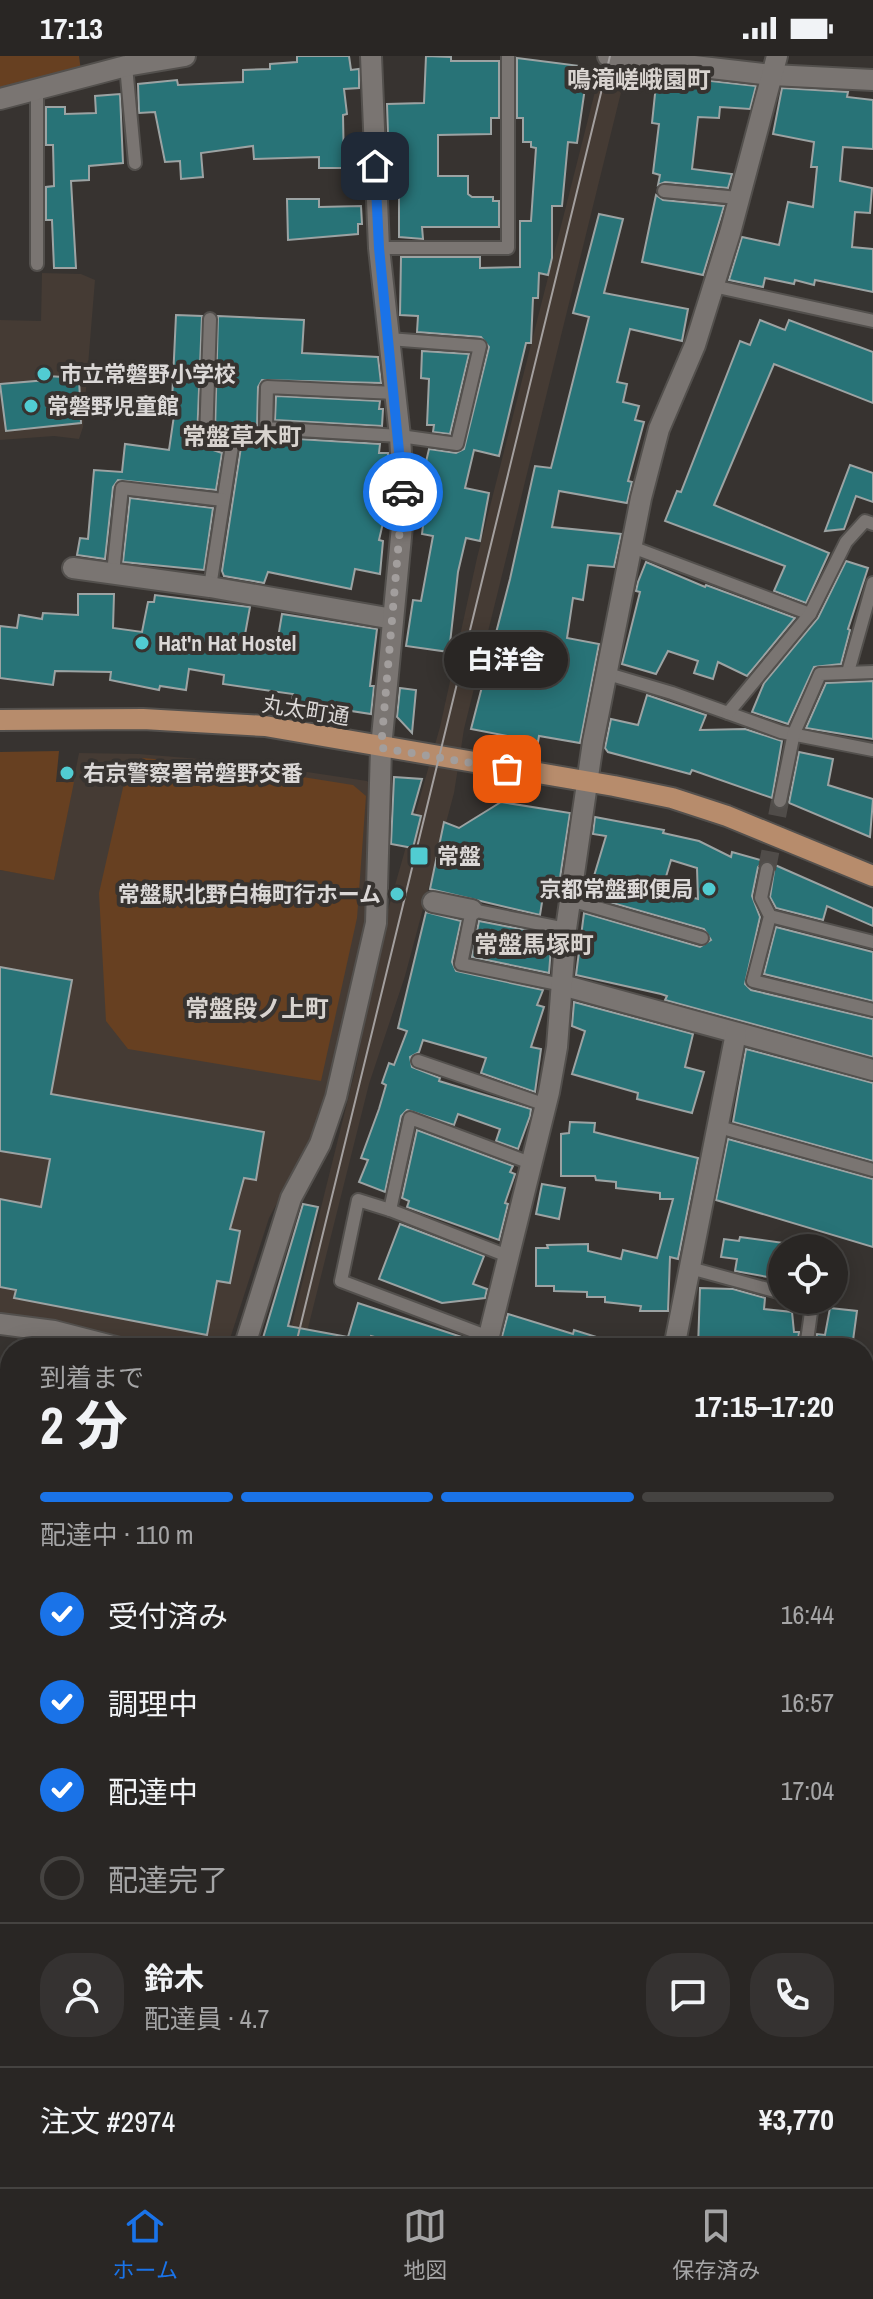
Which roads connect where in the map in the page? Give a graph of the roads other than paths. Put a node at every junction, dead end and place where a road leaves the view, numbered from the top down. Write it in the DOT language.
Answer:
graph roads {
  1 [pos="183,56"];
  2 [pos="371,56"];
  3 [pos="508,56"];
  4 [pos="608,56"];
  5 [pos="636,57"];
  6 [pos="126,66"];
  7 [pos="774,66"];
  8 [pos="873,80"];
  9 [pos="37,90"];
  10 [pos="0,99"];
  11 [pos="135,163"];
  12 [pos="664,191"];
  13 [pos="738,198"];
  14 [pos="379,248"];
  15 [pos="37,264"];
  16 [pos="713,286"];
  17 [pos="210,319"];
  18 [pos="873,321"];
  19 [pos="389,339"];
  20 [pos="395,393"];
  21 [pos="400,436"];
  22 [pos="223,500"];
  23 [pos="873,524"];
  24 [pos="632,547"];
  25 [pos="73,568"];
  26 [pos="113,573"];
  27 [pos="873,583"];
  28 [pos="210,587"];
  29 [pos="810,614"];
  30 [pos="393,619"];
  31 [pos="848,672"];
  32 [pos="873,672"];
  33 [pos="608,674"];
  34 [pos="728,713"];
  35 [pos="0,720"];
  36 [pos="794,733"];
  37 [pos="381,748"];
  38 [pos="873,750"];
  39 [pos="588,783"];
  40 [pos="780,801"];
  41 [pos="767,869"];
  42 [pos="873,876"];
  43 [pos="570,900"];
  44 [pos="433,902"];
  45 [pos="472,910"];
  46 [pos="770,916"];
  47 [pos="566,929"];
  48 [pos="702,938"];
  49 [pos="873,942"];
  50 [pos="562,985"];
  51 [pos="873,1010"];
  52 [pos="736,1033"];
  53 [pos="418,1061"];
  54 [pos="873,1070"];
  55 [pos="546,1105"];
  56 [pos="719,1127"];
  57 [pos="533,1164"];
  58 [pos="873,1170"];
  59 [pos="390,1210"];
  60 [pos="510,1257"];
  61 [pos="690,1268"];
  62 [pos="768,1289"];
  63 [pos="811,1314"];
  64 [pos="0,1324"];
  65 [pos="82,1338"];
  66 [pos="247,1338"];
  67 [pos="476,1338"];
  68 [pos="489,1338"];
  69 [pos="676,1338"];
  70 [pos="807,1338"];
  1 -- 6 [label="street"];
  2 -- 14 [label="street"];
  3 -- 14 [label="lane"];
  4 -- 5 [label="street"];
  5 -- 7 [label="street"];
  6 -- 9 [label="street"];
  6 -- 11 [label="lane"];
  7 -- 8 [label="street"];
  7 -- 13 [label="street"];
  9 -- 10 [label="street"];
  9 -- 15 [label="lane"];
  12 -- 13 [label="lane"];
  13 -- 16 [label="street"];
  14 -- 19 [label="street"];
  16 -- 18 [label="lane"];
  16 -- 24 [label="street"];
  17 -- 22 [label="lane"];
  19 -- 20 [label="street"];
  19 -- 21 [label="lane"];
  20 -- 21 [label="street"];
  20 -- 21 [label="lane"];
  21 -- 30 [label="street"];
  22 -- 26 [label="lane"];
  22 -- 28 [label="lane"];
  23 -- 29 [label="lane"];
  24 -- 29 [label="lane"];
  24 -- 33 [label="street"];
  25 -- 26 [label="street"];
  26 -- 28 [label="street"];
  27 -- 31 [label="lane"];
  28 -- 30 [label="street"];
  29 -- 34 [label="lane"];
  30 -- 37 [label="street"];
  31 -- 32 [label="lane"];
  31 -- 36 [label="lane"];
  33 -- 34 [label="lane"];
  33 -- 39 [label="street"];
  34 -- 36 [label="lane"];
  35 -- 37 [label="main road, 丸太町通"];
  36 -- 38 [label="lane"];
  36 -- 40 [label="lane"];
  37 -- 39 [label="main road, 丸太町通"];
  37 -- 66 [label="street"];
  39 -- 42 [label="main road, 丸太町通"];
  39 -- 43 [label="street"];
  41 -- 46 [label="lane"];
  43 -- 47 [label="street"];
  43 -- 48 [label="lane"];
  44 -- 45 [label="street"];
  45 -- 47 [label="lane"];
  45 -- 50 [label="lane"];
  46 -- 49 [label="lane"];
  46 -- 51 [label="lane"];
  47 -- 50 [label="street"];
  50 -- 52 [label="street"];
  50 -- 55 [label="street"];
  52 -- 54 [label="street"];
  52 -- 56 [label="street"];
  53 -- 55 [label="lane"];
  55 -- 57 [label="street"];
  56 -- 58 [label="lane"];
  56 -- 61 [label="street"];
  57 -- 59 [label="lane"];
  57 -- 60 [label="street"];
  59 -- 60 [label="lane"];
  59 -- 67 [label="lane"];
  60 -- 68 [label="street"];
  61 -- 62 [label="lane"];
  61 -- 69 [label="street"];
  63 -- 70 [label="lane"];
  64 -- 65 [label="street"];
}
